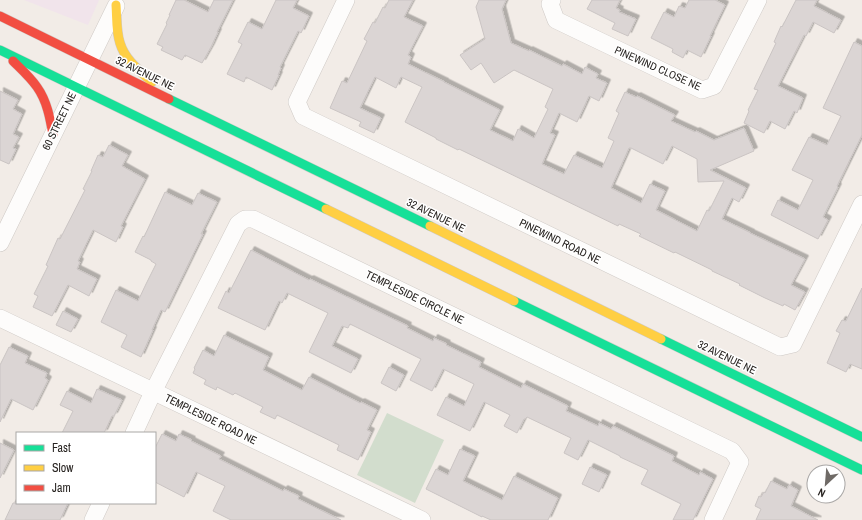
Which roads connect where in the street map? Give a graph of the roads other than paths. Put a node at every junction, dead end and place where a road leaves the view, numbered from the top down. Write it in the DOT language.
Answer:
graph roads {
  1 [pos="346,0"];
  2 [pos="552,0"];
  3 [pos="758,0"];
  4 [pos="117,2"];
  5 [pos="0,16"];
  6 [pos="3,51"];
  7 [pos="90,59"];
  8 [pos="76,87"];
  9 [pos="167,96"];
  10 [pos="53,135"];
  11 [pos="862,204"];
  12 [pos="0,243"];
  13 [pos="0,318"];
  14 [pos="154,392"];
  15 [pos="134,432"];
  16 [pos="862,436"];
  17 [pos="858,468"];
  18 [pos="862,474"];
  19 [pos="101,504"];
  20 [pos="93,520"];
  21 [pos="422,520"];
  22 [pos="713,520"];
  1 -- 11 [label="street, PINEWIND ROAD NE"];
  2 -- 3 [label="street, PINEWIND CLOSE NE"];
  4 -- 7 [label="street, 60 STREET NE"];
  4 -- 9 [label="main road"];
  5 -- 7 [label="main road, 32 AVENUE NE"];
  6 -- 8 [label="main road"];
  6 -- 10 [label="main road"];
  7 -- 8 [label="street, 60 STREET NE"];
  7 -- 9 [label="main road, 32 AVENUE NE"];
  8 -- 10 [label="street, 60 STREET NE"];
  8 -- 17 [label="main road"];
  9 -- 16 [label="main road, 32 AVENUE NE"];
  10 -- 12 [label="street, 60 STREET NE"];
  13 -- 14 [label="street, TEMPLESIDE ROAD NE"];
  14 -- 15 [label="street, TEMPLESIDE CIRCLE NE"];
  14 -- 21 [label="street, TEMPLESIDE ROAD NE"];
  14 -- 22 [label="street, TEMPLESIDE CIRCLE NE"];
  17 -- 18 [label="main road"];
  19 -- 20 [label="street"];
}
